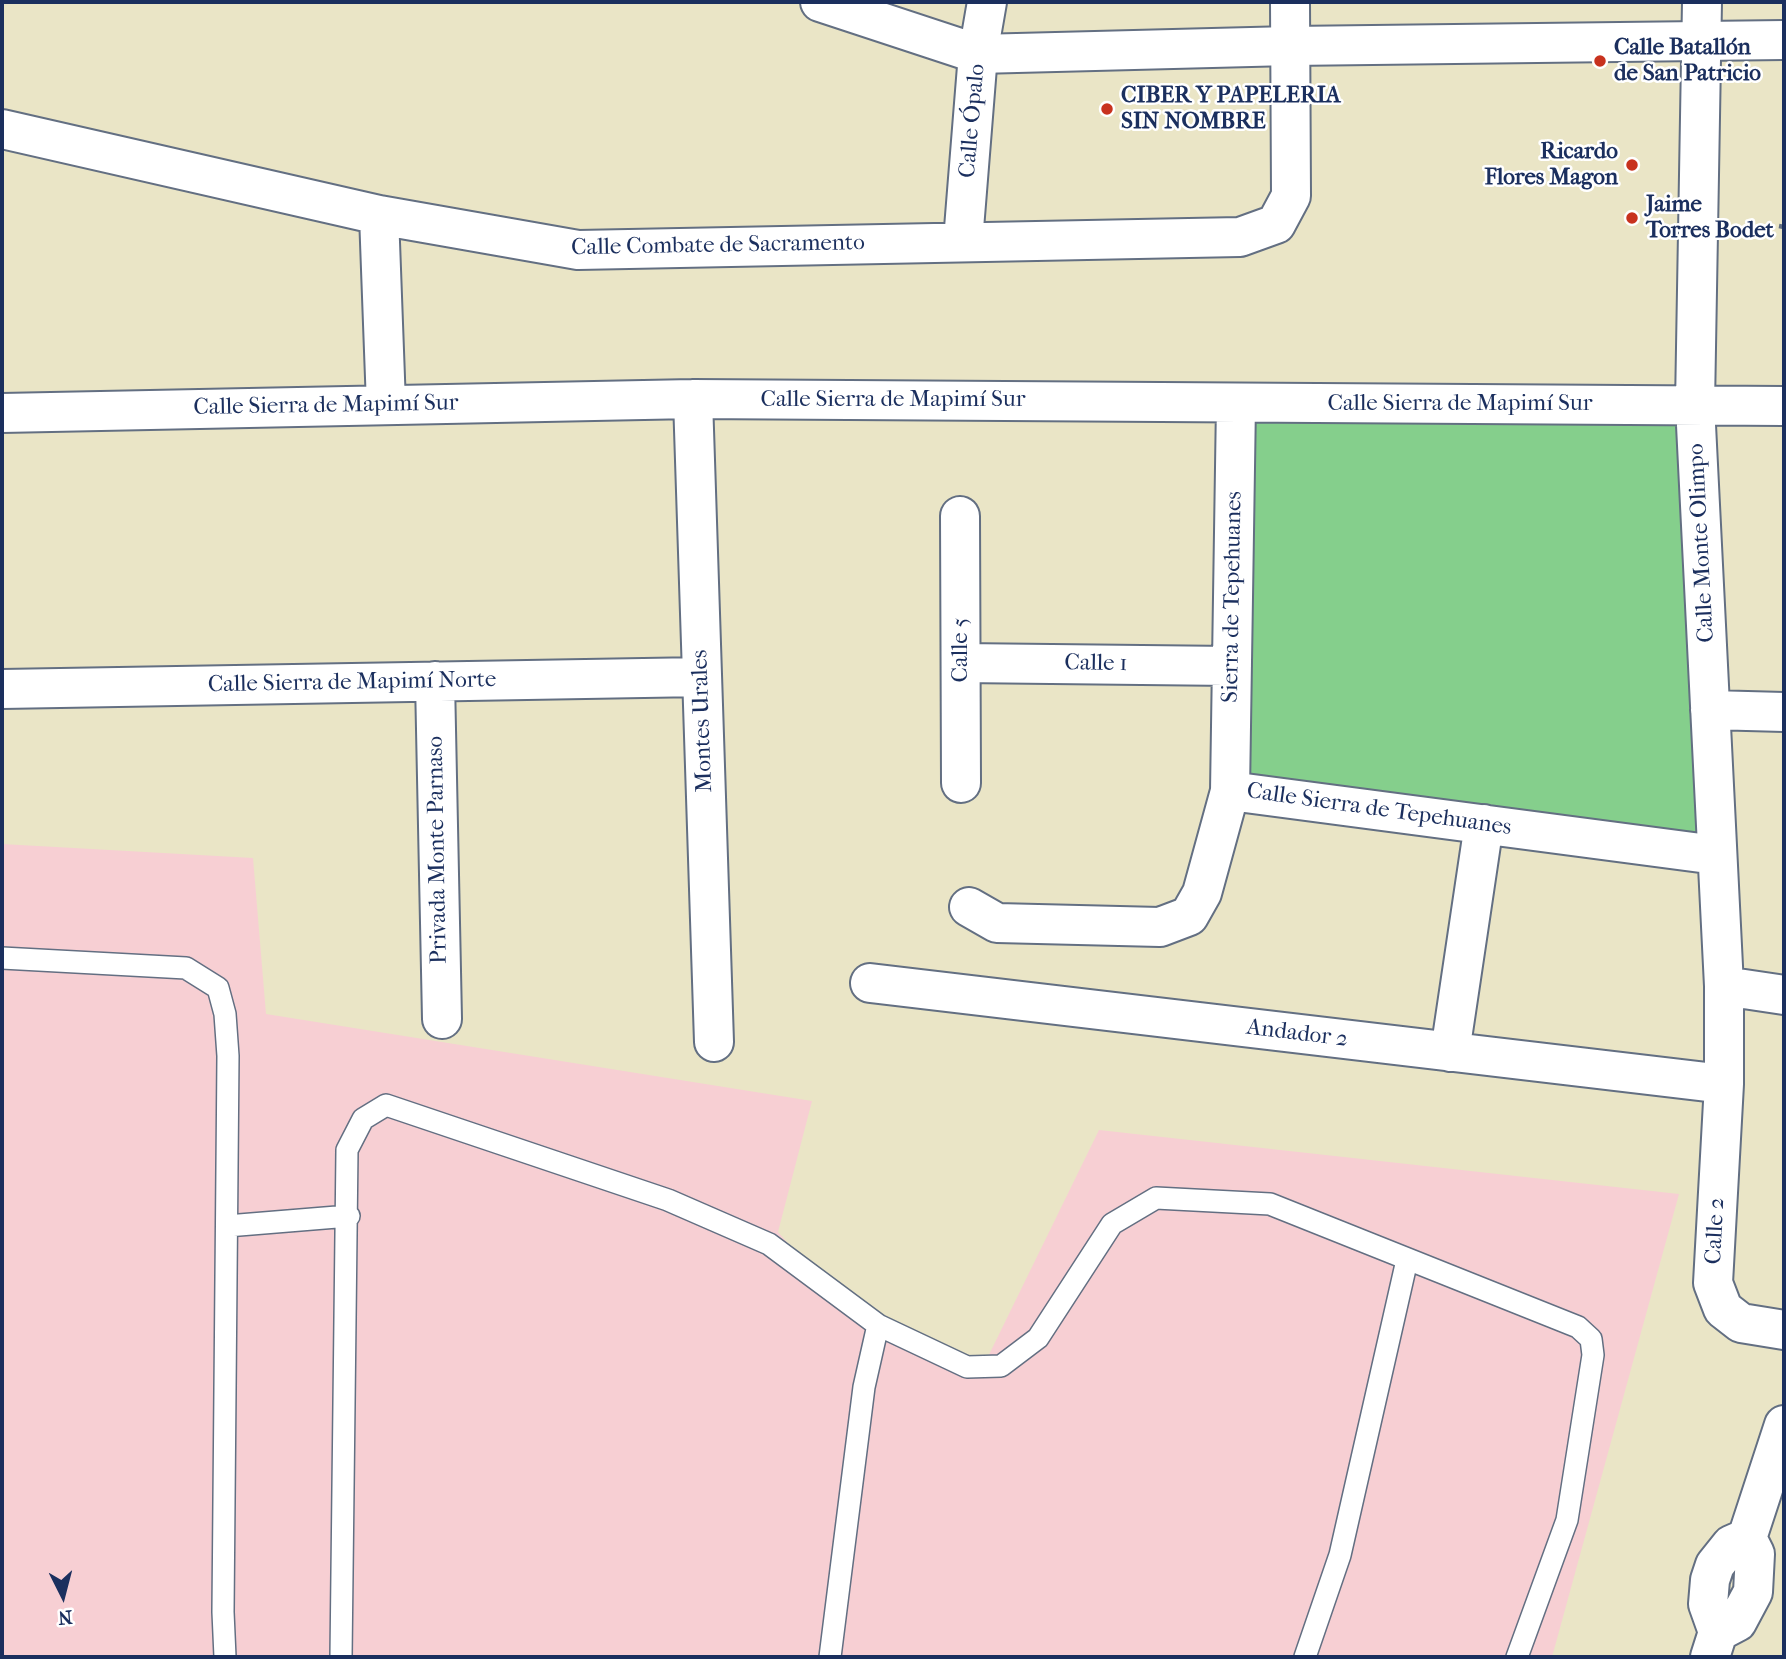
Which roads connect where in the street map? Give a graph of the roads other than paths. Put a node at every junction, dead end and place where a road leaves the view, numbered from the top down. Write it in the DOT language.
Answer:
graph roads {
  1 [pos="820,2"];
  2 [pos="987,2"];
  3 [pos="1290,2"];
  4 [pos="1702,20"];
  5 [pos="1784,40"];
  6 [pos="1290,46"];
  7 [pos="978,54"];
  8 [pos="2,130"];
  9 [pos="379,215"];
  10 [pos="963,242"];
  11 [pos="693,399"];
  12 [pos="1236,402"];
  13 [pos="386,405"];
  14 [pos="1695,405"];
  15 [pos="1784,406"];
  16 [pos="2,413"];
  17 [pos="960,516"];
  18 [pos="961,663"];
  19 [pos="1232,666"];
  20 [pos="702,677"];
  21 [pos="435,681"];
  22 [pos="2,689"];
  23 [pos="1710,710"];
  24 [pos="1784,712"];
  25 [pos="961,783"];
  26 [pos="1230,790"];
  27 [pos="1484,824"];
  28 [pos="1716,855"];
  29 [pos="970,907"];
  30 [pos="2,958"];
  31 [pos="870,983"];
  32 [pos="1724,986"];
  33 [pos="1784,995"];
  34 [pos="442,1019"];
  35 [pos="714,1042"];
  36 [pos="1450,1052"];
  37 [pos="1724,1084"];
  38 [pos="349,1216"];
  39 [pos="227,1226"];
  40 [pos="1407,1259"];
  41 [pos="878,1325"];
  42 [pos="1784,1330"];
  43 [pos="1784,1425"];
  44 [pos="1714,1645"];
  45 [pos="225,1657"];
  46 [pos="341,1657"];
  47 [pos="831,1657"];
  48 [pos="1305,1657"];
  49 [pos="1517,1657"];
  1 -- 7 [label="street"];
  2 -- 7 [label="street, Calle Ópalo"];
  3 -- 6 [label="street"];
  4 -- 5 [label="street"];
  4 -- 6 [label="street"];
  4 -- 14 [label="street, Calle Monte Olimpo"];
  6 -- 7 [label="street"];
  6 -- 10 [label="street, Calle Combate de Sacramento"];
  7 -- 10 [label="street, Calle Ópalo"];
  8 -- 9 [label="street, Calle Combate de Sacramento"];
  9 -- 10 [label="street, Calle Combate de Sacramento"];
  9 -- 13 [label="street"];
  11 -- 12 [label="street, Calle Sierra de Mapimí Sur"];
  11 -- 13 [label="street, Calle Sierra de Mapimí Sur"];
  11 -- 20 [label="street, Montes Urales"];
  12 -- 14 [label="street, Calle Sierra de Mapimí Sur"];
  12 -- 19 [label="street, Sierra de Tepehuanes"];
  13 -- 16 [label="street, Calle Sierra de Mapimí Sur"];
  14 -- 15 [label="street, Calle Sierra de Mapimí Sur"];
  14 -- 23 [label="street, Calle Monte Olimpo"];
  17 -- 18 [label="street, Calle 5"];
  18 -- 19 [label="street, Calle 1"];
  18 -- 25 [label="street, Calle 5"];
  19 -- 26 [label="street, Sierra de Tepehuanes"];
  20 -- 21 [label="street, Calle Sierra de Mapimí Norte"];
  20 -- 35 [label="street, Montes Urales"];
  21 -- 22 [label="street, Calle Sierra de Mapimí Norte"];
  21 -- 34 [label="street, Privada Monte Parnaso"];
  23 -- 24 [label="street"];
  23 -- 28 [label="street, Calle Monte Olimpo"];
  26 -- 27 [label="street, Calle Sierra de Tepehuanes"];
  26 -- 29 [label="street, Calle Sierra de Tepehuanes"];
  27 -- 28 [label="street, Calle Sierra de Tepehuanes"];
  27 -- 36 [label="street"];
  28 -- 32 [label="street, Calle Monte Olimpo"];
  30 -- 39 [label="lane"];
  31 -- 36 [label="street, Andador 2"];
  32 -- 33 [label="street"];
  32 -- 37 [label="street, Calle Monte Olimpo"];
  36 -- 37 [label="street, Andador 2"];
  37 -- 42 [label="street, Calle 2"];
  38 -- 39 [label="lane"];
  38 -- 41 [label="lane"];
  38 -- 46 [label="lane"];
  39 -- 45 [label="lane"];
  40 -- 41 [label="lane"];
  40 -- 48 [label="lane"];
  40 -- 49 [label="lane"];
  41 -- 47 [label="lane"];
  43 -- 44 [label="street"];
}
